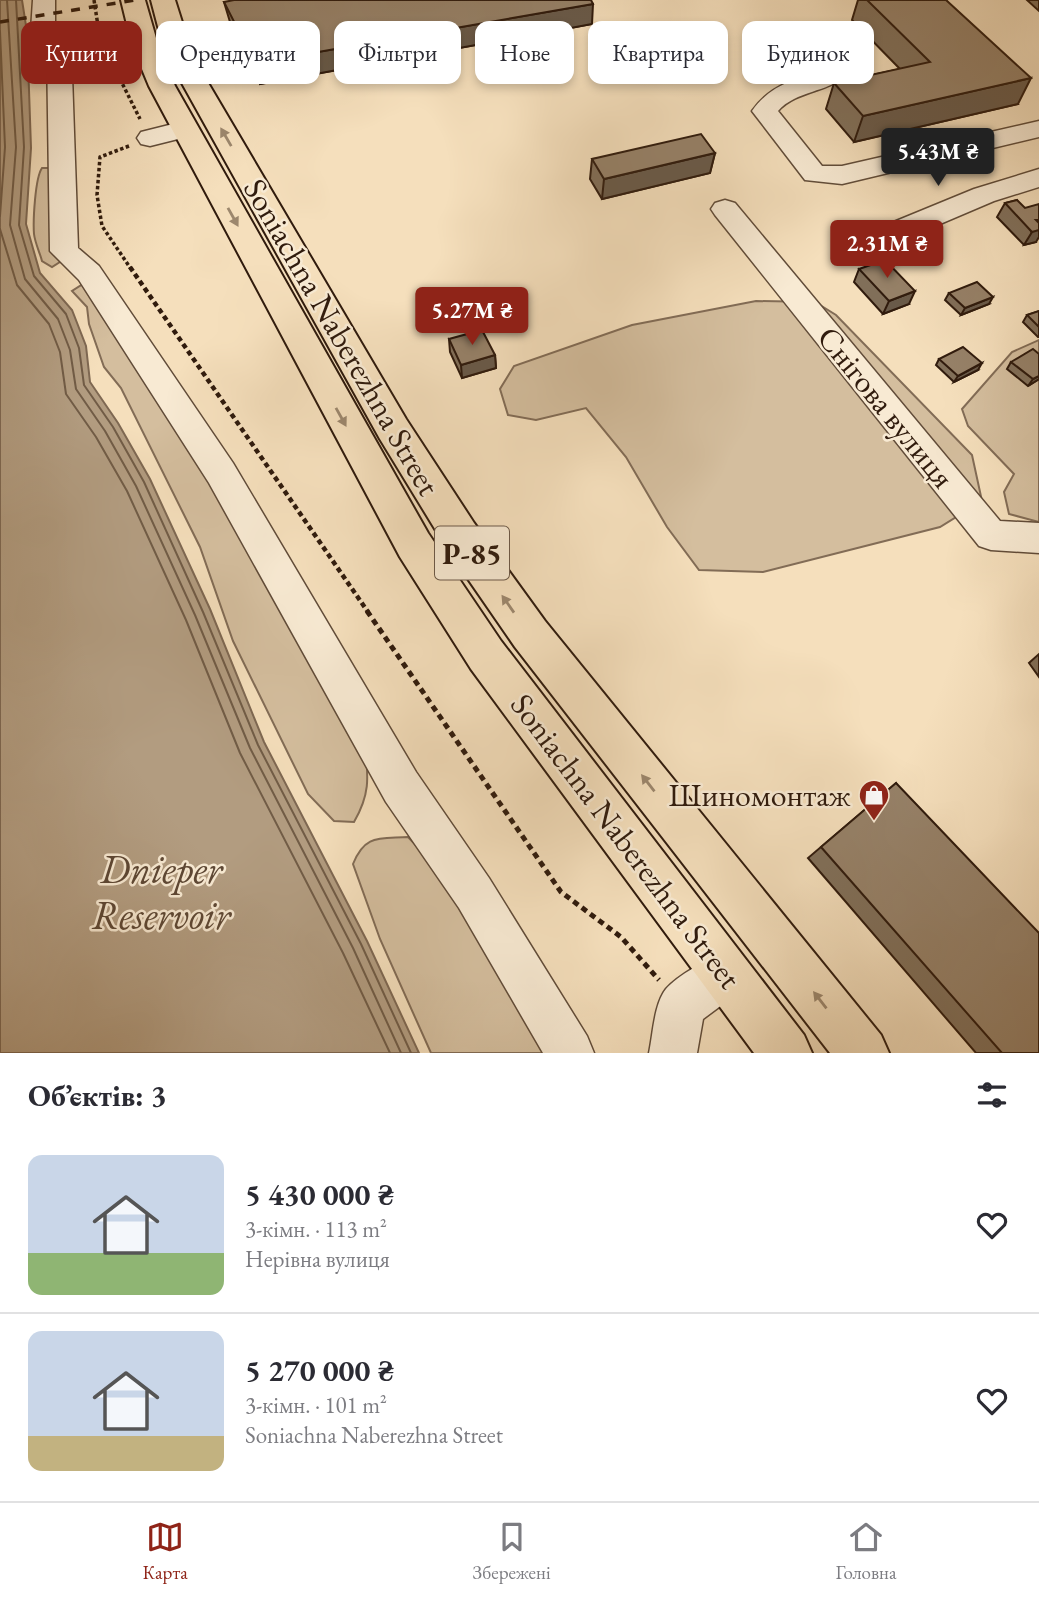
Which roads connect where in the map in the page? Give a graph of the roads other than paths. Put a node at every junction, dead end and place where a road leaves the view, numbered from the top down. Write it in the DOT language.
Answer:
graph roads {
  1 [pos="44,0"];
  2 [pos="133,0"];
  3 [pos="163,0"];
  4 [pos="170,21"];
  5 [pos="196,84"];
  6 [pos="807,84"];
  7 [pos="1039,129"];
  8 [pos="1039,178"];
  9 [pos="725,209"];
  10 [pos="855,249"];
  11 [pos="1039,538"];
  12 [pos="726,974"];
  13 [pos="570,1053"];
  14 [pos="673,1053"];
  15 [pos="786,1053"];
  16 [pos="863,1053"];
  1 -- 13 [label="street"];
  2 -- 12 [label="main road, Soniachna Naberezhna Street / Р-85, one-way"];
  3 -- 4 [label="main road, Soniachna Naberezhna Street / Р-85"];
  16 -- 5 [label="main road, Soniachna Naberezhna Street / Р-85, one-way"];
  6 -- 7 [label="street"];
  8 -- 10 [label="street"];
  9 -- 11 [label="street, Снігова вулиця"];
  12 -- 14 [label="street"];
  12 -- 15 [label="main road, Soniachna Naberezhna Street / Р-85"];
}
